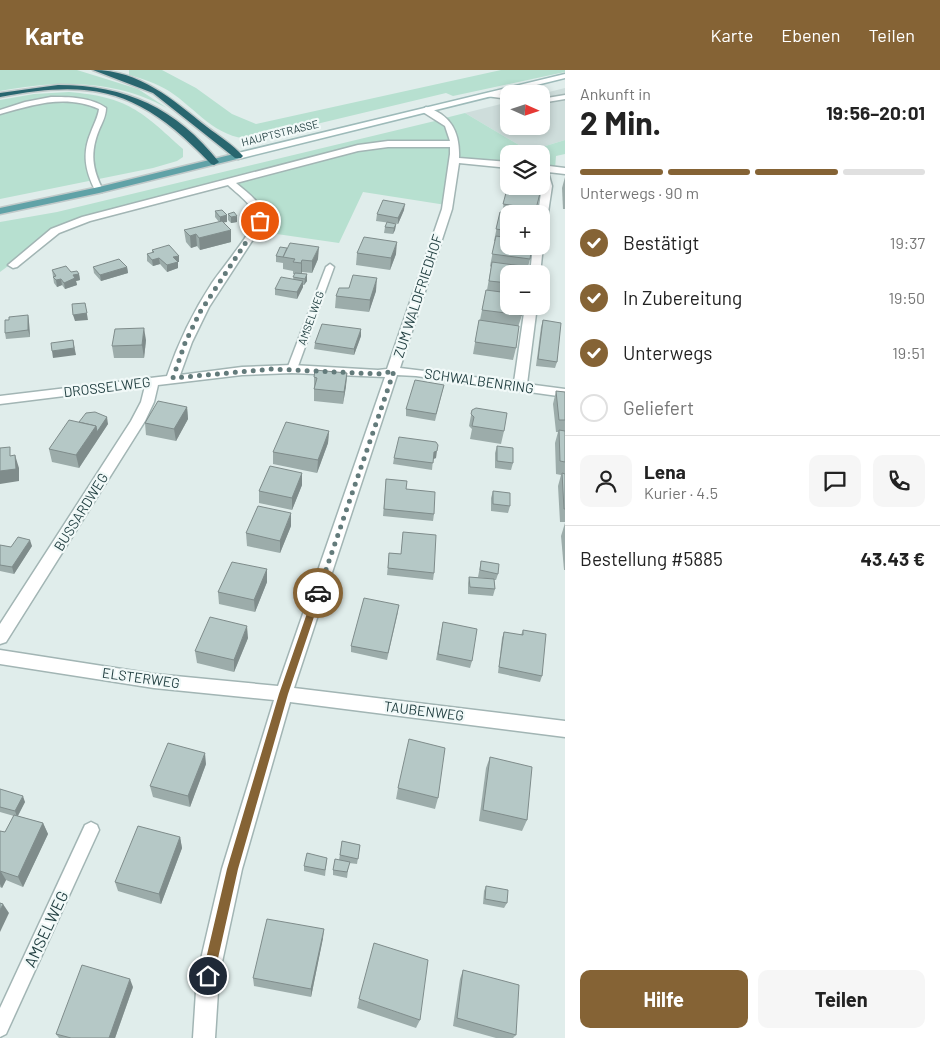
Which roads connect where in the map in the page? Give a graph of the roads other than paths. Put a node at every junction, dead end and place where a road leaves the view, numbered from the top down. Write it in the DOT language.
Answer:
graph roads {
  1 [pos="96,70"];
  2 [pos="122,73"];
  3 [pos="565,76"];
  4 [pos="0,95"];
  5 [pos="488,95"];
  6 [pos="500,96"];
  7 [pos="565,97"];
  8 [pos="550,101"];
  9 [pos="426,110"];
  10 [pos="0,112"];
  11 [pos="454,152"];
  12 [pos="238,156"];
  13 [pos="214,162"];
  14 [pos="500,163"];
  15 [pos="550,170"];
  16 [pos="565,171"];
  17 [pos="230,182"];
  18 [pos="100,190"];
  19 [pos="0,211"];
  20 [pos="13,265"];
  21 [pos="330,267"];
  22 [pos="530,315"];
  23 [pos="292,369"];
  24 [pos="394,371"];
  25 [pos="173,378"];
  26 [pos="152,382"];
  27 [pos="520,387"];
  28 [pos="565,393"];
  29 [pos="0,400"];
  30 [pos="0,637"];
  31 [pos="0,657"];
  32 [pos="284,694"];
  33 [pos="565,729"];
  34 [pos="91,830"];
  35 [pos="0,1028"];
  36 [pos="204,1038"];
  1 -- 2 [label="highway"];
  2 -- 12 [label="highway"];
  3 -- 5 [label="street, HAUPTSTRASSE"];
  4 -- 13 [label="highway"];
  5 -- 6 [label="lane"];
  5 -- 9 [label="street, HAUPTSTRASSE"];
  7 -- 8 [label="lane"];
  9 -- 11 [label="street"];
  9 -- 12 [label="street, HAUPTSTRASSE"];
  10 -- 18 [label="lane"];
  11 -- 14 [label="street"];
  11 -- 17 [label="street"];
  11 -- 24 [label="street, ZUM WALDFRIEDHOF"];
  12 -- 13 [label="main road, HAUPTSTRASSE"];
  13 -- 18 [label="main road, HAUPTSTRASSE"];
  15 -- 16 [label="street"];
  17 -- 20 [label="street"];
  17 -- 25 [label="street"];
  18 -- 19 [label="main road, HAUPTSTRASSE"];
  21 -- 23 [label="lane, AMSELWEG"];
  22 -- 27 [label="street"];
  23 -- 24 [label="street, DROSSELWEG"];
  23 -- 25 [label="street, DROSSELWEG"];
  24 -- 27 [label="street, SCHWALBENRING"];
  24 -- 32 [label="street, ZUM WALDFRIEDHOF"];
  25 -- 26 [label="street, DROSSELWEG"];
  26 -- 29 [label="street, DROSSELWEG"];
  26 -- 30 [label="street, BUSSARDWEG"];
  27 -- 28 [label="street, SCHWALBENRING"];
  31 -- 32 [label="street, ELSTERWEG"];
  32 -- 33 [label="street, TAUBENWEG"];
  32 -- 36 [label="street, ZUM WALDFRIEDHOF"];
  34 -- 35 [label="lane, AMSELWEG"];
}
